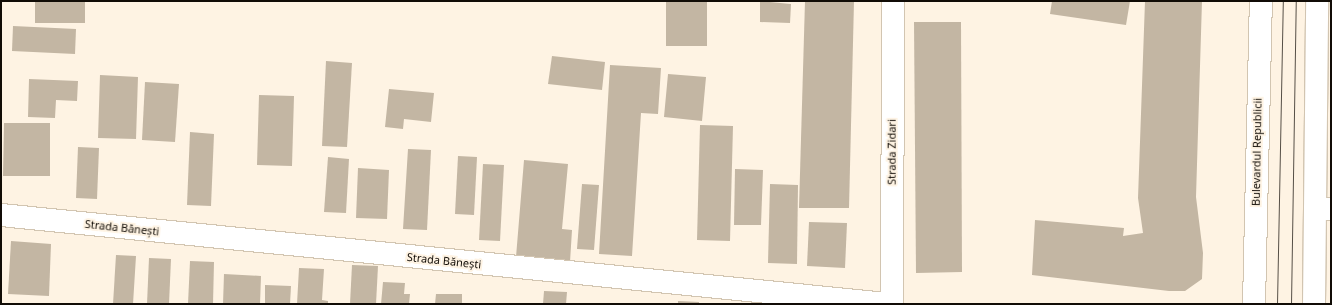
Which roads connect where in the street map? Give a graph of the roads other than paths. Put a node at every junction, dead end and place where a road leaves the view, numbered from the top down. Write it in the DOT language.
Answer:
graph roads {
  1 [pos="893,1"];
  2 [pos="1260,1"];
  3 [pos="1317,1"];
  4 [pos="1323,209"];
  5 [pos="1,215"];
  6 [pos="887,304"];
  7 [pos="892,304"];
  8 [pos="1254,304"];
  9 [pos="1314,304"];
  1 -- 7 [label="street, Strada Zidari"];
  2 -- 8 [label="street, Bulevardul Republicii"];
  3 -- 4 [label="street"];
  4 -- 9 [label="street"];
  5 -- 6 [label="street, Strada Bănești"];
}
